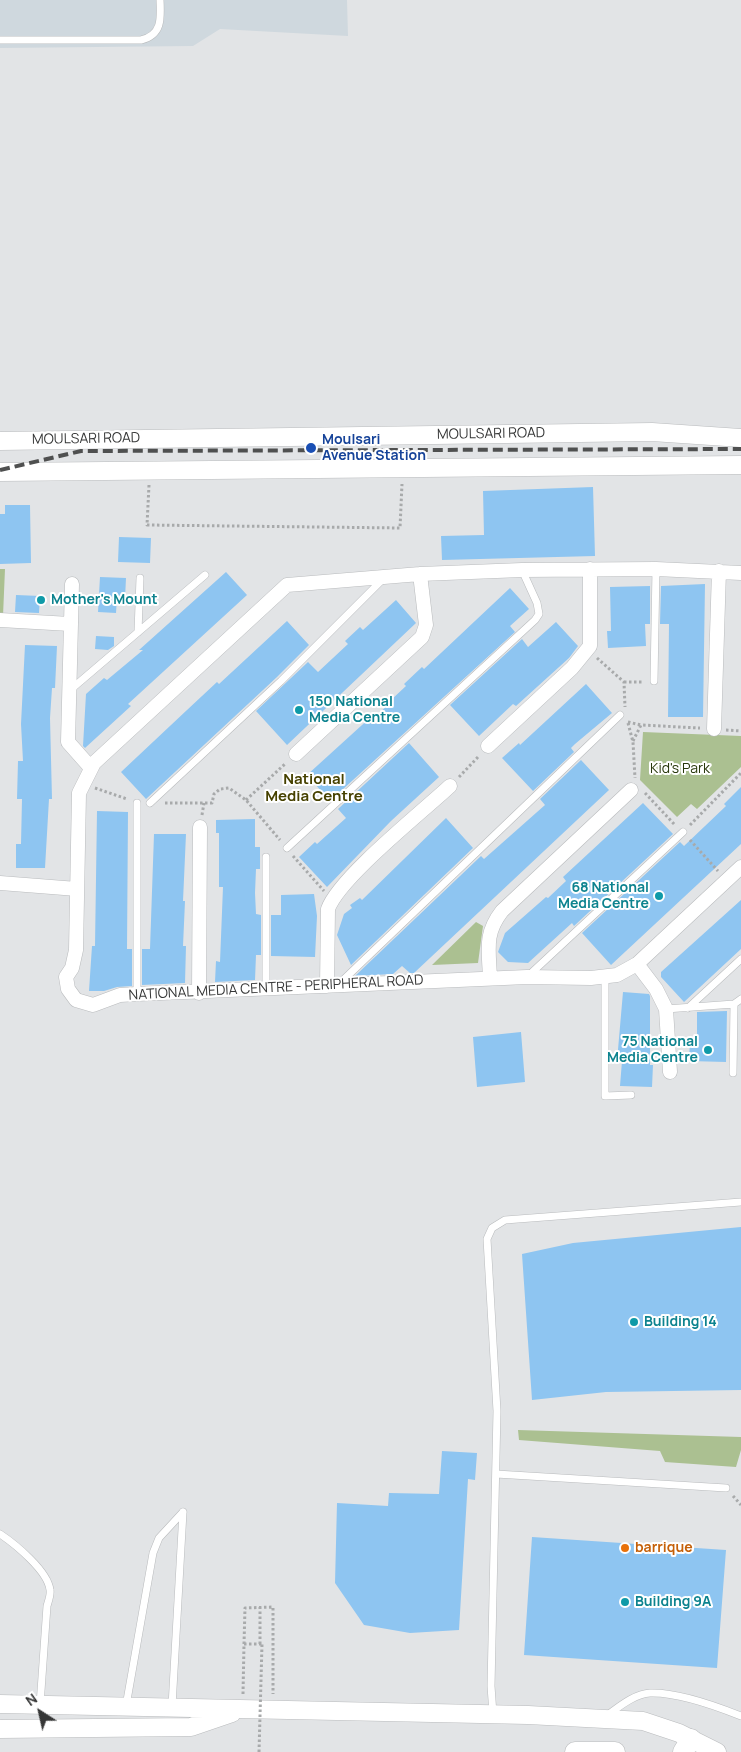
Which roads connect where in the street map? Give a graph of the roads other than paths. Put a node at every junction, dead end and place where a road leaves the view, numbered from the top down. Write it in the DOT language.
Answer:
graph roads {
  1 [pos="160,0"];
  2 [pos="0,40"];
  3 [pos="741,438"];
  4 [pos="0,441"];
  5 [pos="741,466"];
  6 [pos="0,472"];
  7 [pos="590,569"];
  8 [pos="656,569"];
  9 [pos="522,570"];
  10 [pos="718,571"];
  11 [pos="420,574"];
  12 [pos="741,574"];
  13 [pos="205,575"];
  14 [pos="384,576"];
  15 [pos="140,578"];
  16 [pos="72,584"];
  17 [pos="0,620"];
  18 [pos="70,624"];
  19 [pos="138,632"];
  20 [pos="654,681"];
  21 [pos="69,691"];
  22 [pos="620,715"];
  23 [pos="714,729"];
  24 [pos="488,746"];
  25 [pos="296,754"];
  26 [pos="91,768"];
  27 [pos="450,786"];
  28 [pos="631,790"];
  29 [pos="137,802"];
  30 [pos="150,803"];
  31 [pos="200,827"];
  32 [pos="683,832"];
  33 [pos="287,848"];
  34 [pos="266,857"];
  35 [pos="741,867"];
  36 [pos="0,883"];
  37 [pos="77,889"];
  38 [pos="741,959"];
  39 [pos="637,964"];
  40 [pos="526,977"];
  41 [pos="605,977"];
  42 [pos="490,978"];
  43 [pos="332,986"];
  44 [pos="266,989"];
  45 [pos="199,992"];
  46 [pos="137,994"];
  47 [pos="741,999"];
  48 [pos="734,1004"];
  49 [pos="688,1008"];
  50 [pos="666,1009"];
  51 [pos="670,1072"];
  52 [pos="733,1073"];
  53 [pos="631,1096"];
  54 [pos="741,1202"];
  55 [pos="496,1474"];
  56 [pos="726,1488"];
  57 [pos="0,1534"];
  58 [pos="0,1704"];
  59 [pos="40,1704"];
  60 [pos="126,1706"];
  61 [pos="172,1706"];
  62 [pos="243,1710"];
  63 [pos="493,1715"];
  64 [pos="741,1716"];
  65 [pos="602,1719"];
  66 [pos="0,1729"];
  67 [pos="687,1746"];
  68 [pos="575,1752"];
  69 [pos="615,1752"];
  70 [pos="717,1752"];
  1 -- 2 [label="lane"];
  3 -- 4 [label="street, MOULSARI ROAD"];
  5 -- 6 [label="street"];
  7 -- 8 [label="street, NATIONAL MEDIA CENTRE - PERIPHERAL ROAD"];
  7 -- 9 [label="street, NATIONAL MEDIA CENTRE - PERIPHERAL ROAD"];
  7 -- 24 [label="street"];
  8 -- 10 [label="street, NATIONAL MEDIA CENTRE - PERIPHERAL ROAD"];
  8 -- 20 [label="lane"];
  9 -- 11 [label="street, NATIONAL MEDIA CENTRE - PERIPHERAL ROAD"];
  9 -- 33 [label="lane"];
  10 -- 12 [label="street, NATIONAL MEDIA CENTRE - PERIPHERAL ROAD"];
  10 -- 23 [label="street"];
  11 -- 14 [label="street, NATIONAL MEDIA CENTRE - PERIPHERAL ROAD"];
  11 -- 25 [label="street"];
  13 -- 19 [label="lane"];
  14 -- 26 [label="street, NATIONAL MEDIA CENTRE - PERIPHERAL ROAD"];
  14 -- 30 [label="lane"];
  15 -- 19 [label="lane"];
  16 -- 18 [label="street"];
  17 -- 18 [label="street"];
  18 -- 21 [label="street"];
  19 -- 21 [label="lane"];
  21 -- 26 [label="street"];
  22 -- 43 [label="lane"];
  26 -- 37 [label="street, NATIONAL MEDIA CENTRE - PERIPHERAL ROAD"];
  27 -- 43 [label="street"];
  28 -- 42 [label="street"];
  29 -- 46 [label="lane"];
  31 -- 45 [label="street"];
  32 -- 40 [label="lane"];
  34 -- 44 [label="lane"];
  35 -- 39 [label="street, NATIONAL MEDIA CENTRE - PERIPHERAL ROAD"];
  36 -- 37 [label="street"];
  37 -- 46 [label="street, NATIONAL MEDIA CENTRE - PERIPHERAL ROAD"];
  38 -- 49 [label="lane"];
  39 -- 41 [label="street, NATIONAL MEDIA CENTRE - PERIPHERAL ROAD"];
  39 -- 50 [label="street"];
  40 -- 41 [label="street, NATIONAL MEDIA CENTRE - PERIPHERAL ROAD"];
  40 -- 42 [label="street, NATIONAL MEDIA CENTRE - PERIPHERAL ROAD"];
  41 -- 53 [label="lane"];
  42 -- 43 [label="street, NATIONAL MEDIA CENTRE - PERIPHERAL ROAD"];
  43 -- 44 [label="street, NATIONAL MEDIA CENTRE - PERIPHERAL ROAD"];
  44 -- 45 [label="street, NATIONAL MEDIA CENTRE - PERIPHERAL ROAD"];
  45 -- 46 [label="street, NATIONAL MEDIA CENTRE - PERIPHERAL ROAD"];
  47 -- 48 [label="lane"];
  48 -- 49 [label="lane"];
  48 -- 52 [label="lane"];
  49 -- 50 [label="lane"];
  50 -- 51 [label="street"];
  54 -- 55 [label="lane"];
  55 -- 56 [label="lane"];
  55 -- 63 [label="lane"];
  57 -- 59 [label="lane"];
  58 -- 59 [label="street"];
  59 -- 60 [label="street"];
  60 -- 61 [label="street"];
  60 -- 61 [label="lane"];
  61 -- 62 [label="street"];
  62 -- 63 [label="street"];
  62 -- 66 [label="street"];
  63 -- 65 [label="street"];
  64 -- 65 [label="lane"];
  65 -- 67 [label="street"];
  67 -- 70 [label="street"];
  68 -- 69 [label="main road"];
}
